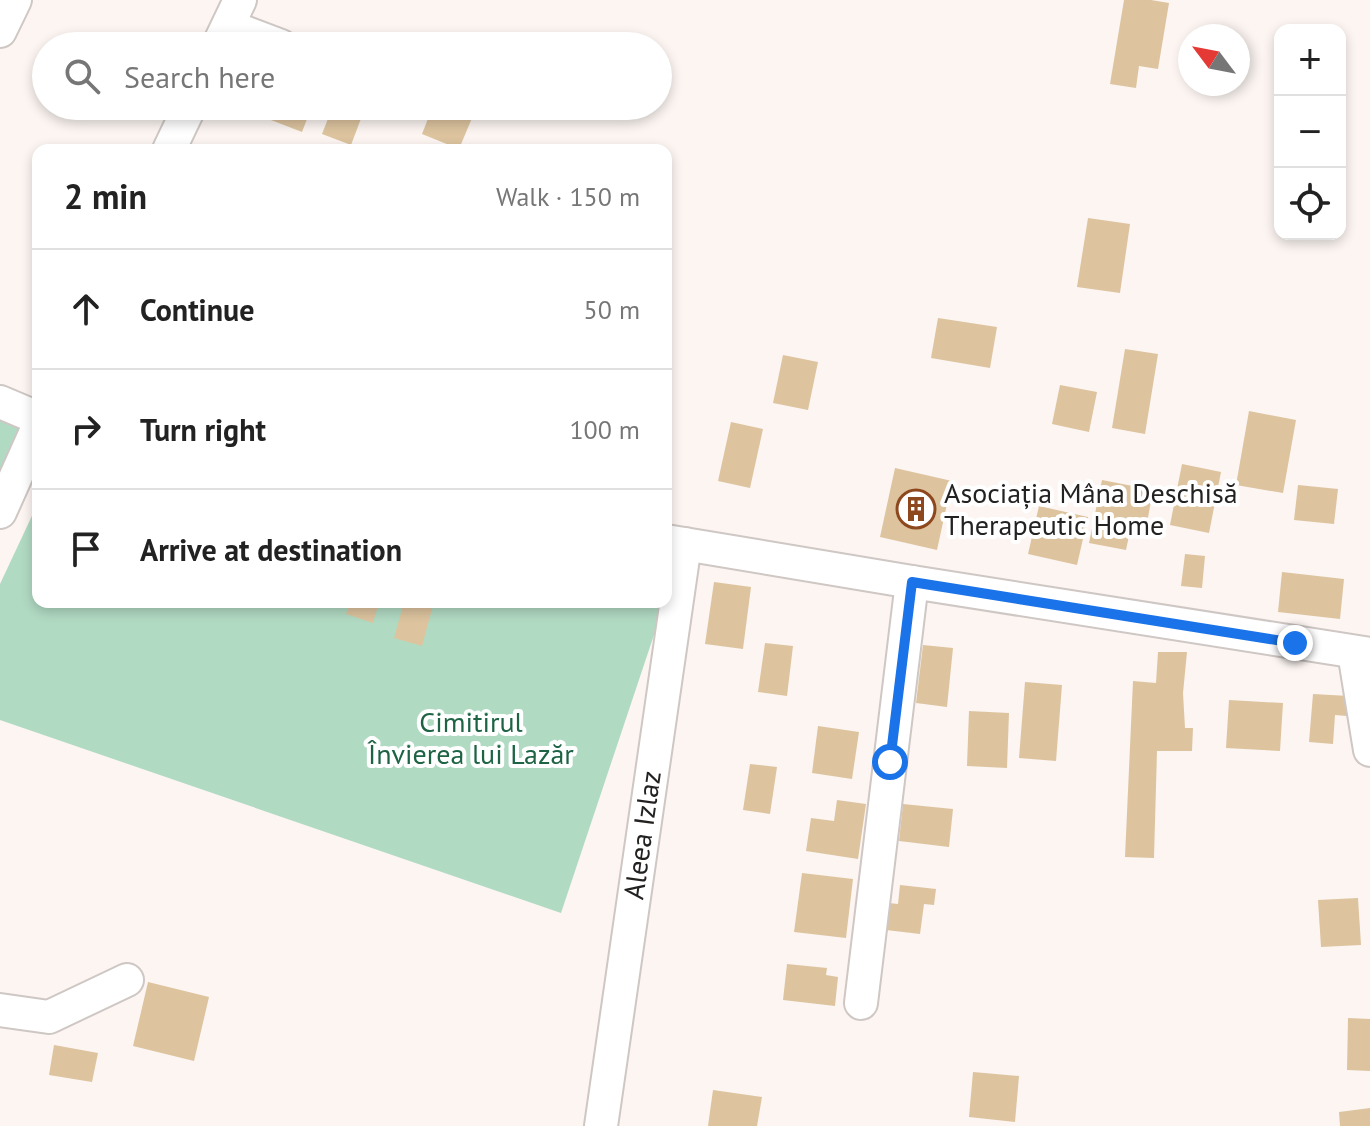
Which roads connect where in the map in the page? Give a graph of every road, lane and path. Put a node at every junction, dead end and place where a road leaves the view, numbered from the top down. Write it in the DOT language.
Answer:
graph roads {
  1 [pos="15,0"];
  2 [pos="229,24"];
  3 [pos="0,31"];
  4 [pos="248,32"];
  5 [pos="183,120"];
  6 [pos="172,144"];
  7 [pos="0,402"];
  8 [pos="32,415"];
  9 [pos="32,440"];
  10 [pos="0,512"];
  11 [pos="675,542"];
  12 [pos="672,566"];
  13 [pos="912,582"];
  14 [pos="667,608"];
  15 [pos="1362,653"];
  16 [pos="1370,750"];
  17 [pos="127,980"];
  18 [pos="861,1003"];
  19 [pos="0,1010"];
  20 [pos="601,1126"];
  1 -- 3 [label="street"];
  2 -- 4 [label="street"];
  5 -- 6 [label="street"];
  7 -- 8 [label="street"];
  9 -- 10 [label="street"];
  11 -- 12 [label="street, Aleea Izlaz"];
  11 -- 13 [label="street"];
  13 -- 15 [label="street"];
  13 -- 18 [label="street"];
  14 -- 20 [label="street, Aleea Izlaz"];
  15 -- 16 [label="street"];
  17 -- 19 [label="street"];
}
